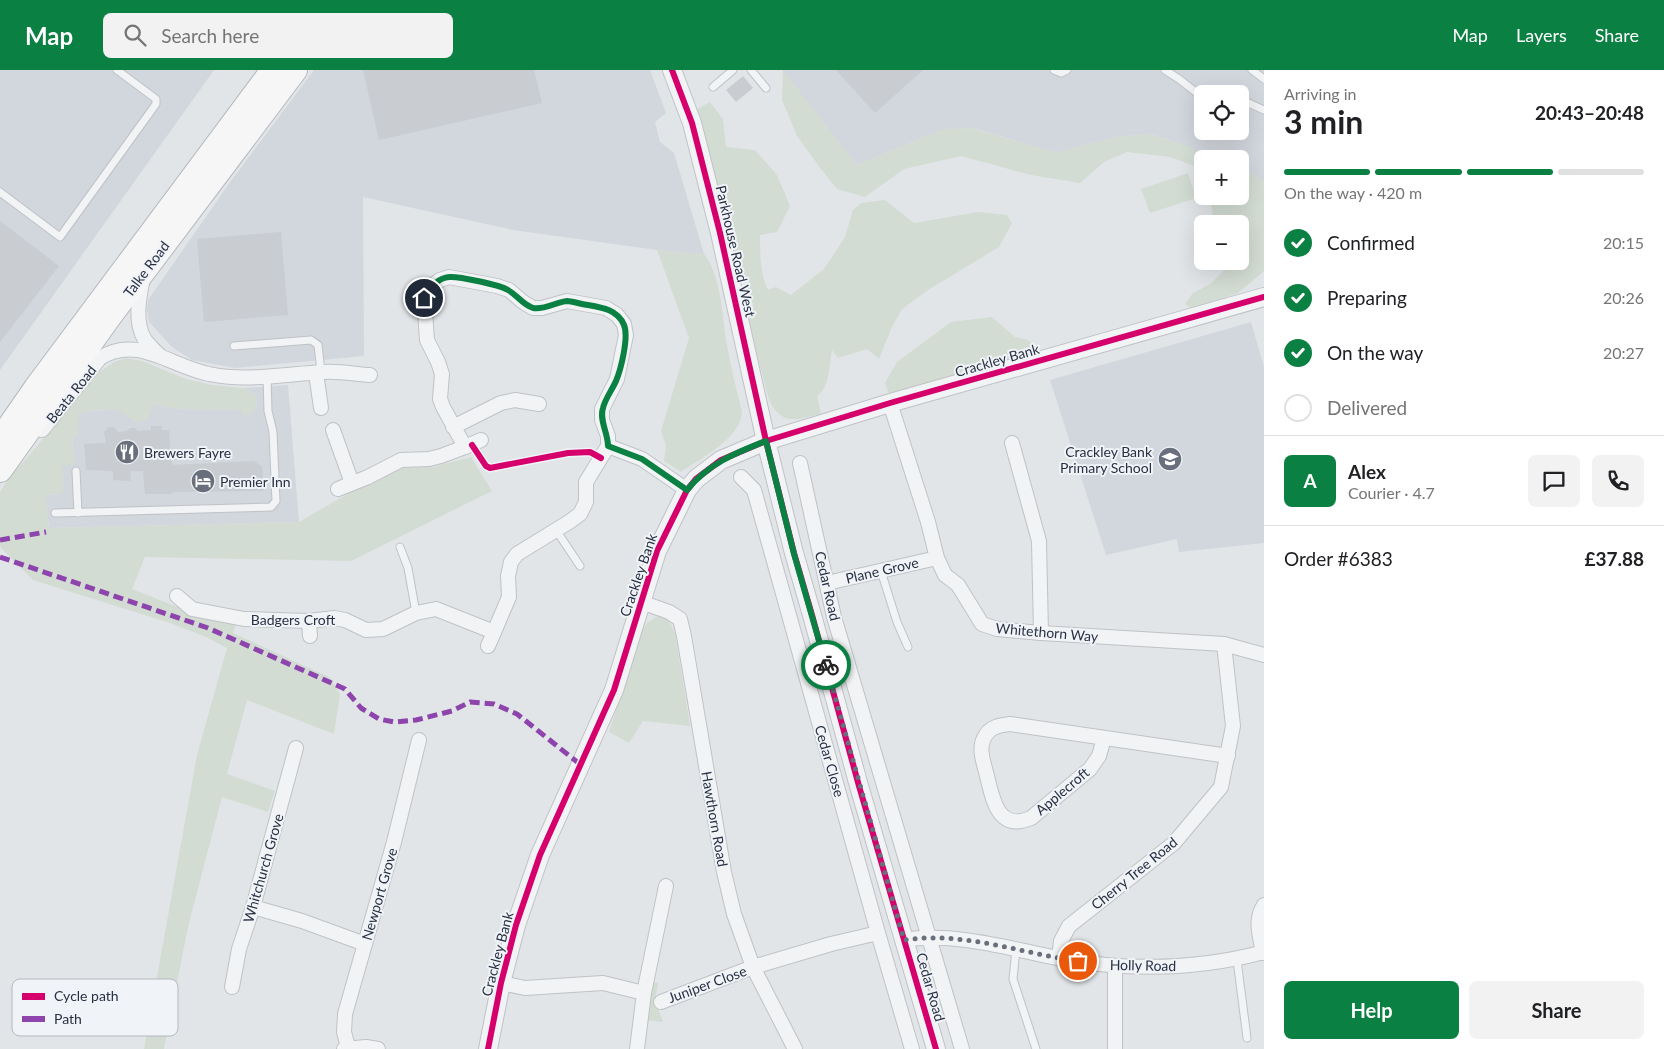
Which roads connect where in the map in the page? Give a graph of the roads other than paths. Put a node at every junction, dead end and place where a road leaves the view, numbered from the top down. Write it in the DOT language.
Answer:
graph roads {
  1 [pos="117,70"];
  2 [pos="273,70"];
  3 [pos="295,70"];
  4 [pos="672,70"];
  5 [pos="733,70"];
  6 [pos="751,70"];
  7 [pos="1054,70"];
  8 [pos="1067,70"];
  9 [pos="1165,70"];
  10 [pos="1252,70"];
  11 [pos="1264,79"];
  12 [pos="714,86"];
  13 [pos="766,88"];
  14 [pos="1194,90"];
  15 [pos="1249,103"];
  16 [pos="1264,110"];
  17 [pos="0,192"];
  18 [pos="144,272"];
  19 [pos="1264,297"];
  20 [pos="234,346"];
  21 [pos="161,357"];
  22 [pos="318,372"];
  23 [pos="370,375"];
  24 [pos="266,377"];
  25 [pos="890,403"];
  26 [pos="539,404"];
  27 [pos="321,408"];
  28 [pos="453,427"];
  29 [pos="333,430"];
  30 [pos="0,440"];
  31 [pos="481,440"];
  32 [pos="766,441"];
  33 [pos="1012,443"];
  34 [pos="608,446"];
  35 [pos="464,447"];
  36 [pos="0,470"];
  37 [pos="797,470"];
  38 [pos="76,471"];
  39 [pos="741,477"];
  40 [pos="0,480"];
  41 [pos="352,483"];
  42 [pos="338,489"];
  43 [pos="687,490"];
  44 [pos="55,513"];
  45 [pos="78,513"];
  46 [pos="556,530"];
  47 [pos="400,547"];
  48 [pos="937,558"];
  49 [pos="580,566"];
  50 [pos="881,570"];
  51 [pos="827,583"];
  52 [pos="177,596"];
  53 [pos="641,602"];
  54 [pos="416,613"];
  55 [pos="309,621"];
  56 [pos="494,632"];
  57 [pos="1041,633"];
  58 [pos="310,636"];
  59 [pos="1224,644"];
  60 [pos="488,646"];
  61 [pos="908,647"];
  62 [pos="1264,655"];
  63 [pos="844,730"];
  64 [pos="822,735"];
  65 [pos="1104,738"];
  66 [pos="418,740"];
  67 [pos="296,748"];
  68 [pos="1228,756"];
  69 [pos="666,886"];
  70 [pos="1264,905"];
  71 [pos="253,907"];
  72 [pos="878,933"];
  73 [pos="930,937"];
  74 [pos="904,940"];
  75 [pos="364,944"];
  76 [pos="1016,949"];
  77 [pos="1264,952"];
  78 [pos="1059,958"];
  79 [pos="1237,960"];
  80 [pos="1115,966"];
  81 [pos="753,967"];
  82 [pos="501,983"];
  83 [pos="232,987"];
  84 [pos="644,993"];
  85 [pos="667,996"];
  86 [pos="1247,1038"];
  87 [pos="346,1048"];
  88 [pos="378,1049"];
  89 [pos="488,1049"];
  90 [pos="636,1049"];
  91 [pos="796,1049"];
  92 [pos="912,1049"];
  93 [pos="936,1049"];
  94 [pos="962,1049"];
  95 [pos="1036,1049"];
  96 [pos="1115,1049"];
  1 -- 17 [label="lane"];
  2 -- 30 [label="highway, Talke Road"];
  3 -- 18 [label="highway, Talke Road"];
  4 -- 32 [label="street, Parkhouse Road West"];
  5 -- 12 [label="lane"];
  6 -- 13 [label="lane"];
  7 -- 8 [label="lane"];
  9 -- 14 [label="lane"];
  10 -- 11 [label="lane"];
  15 -- 16 [label="lane"];
  18 -- 21 [label="street, Beata Road"];
  18 -- 36 [label="highway, Talke Road"];
  19 -- 25 [label="street, Crackley Bank"];
  20 -- 22 [label="lane"];
  21 -- 24 [label="street, Beata Road"];
  21 -- 40 [label="street, Beata Road"];
  22 -- 23 [label="street, Beata Road"];
  22 -- 24 [label="street, Beata Road"];
  22 -- 27 [label="street"];
  24 -- 45 [label="lane"];
  25 -- 32 [label="street, Crackley Bank"];
  25 -- 48 [label="street, Whitethorn Way"];
  26 -- 28 [label="street"];
  28 -- 34 [label="street"];
  28 -- 35 [label="street"];
  29 -- 41 [label="street"];
  31 -- 35 [label="street"];
  32 -- 43 [label="street, Crackley Bank"];
  32 -- 63 [label="street, Cedar Road"];
  33 -- 57 [label="street"];
  34 -- 43 [label="street"];
  34 -- 46 [label="street"];
  35 -- 41 [label="street"];
  37 -- 51 [label="street, Cedar Road"];
  38 -- 45 [label="lane"];
  39 -- 64 [label="street, Cedar Close"];
  41 -- 42 [label="street"];
  43 -- 53 [label="street, Crackley Bank"];
  44 -- 45 [label="lane"];
  46 -- 49 [label="lane"];
  46 -- 56 [label="street"];
  47 -- 54 [label="lane"];
  48 -- 50 [label="street, Plane Grove"];
  48 -- 57 [label="street, Whitethorn Way"];
  50 -- 51 [label="street, Plane Grove"];
  50 -- 61 [label="lane"];
  51 -- 73 [label="street, Cedar Road"];
  52 -- 55 [label="street, Badgers Croft"];
  53 -- 81 [label="street, Hawthorn Road"];
  53 -- 82 [label="street, Crackley Bank"];
  54 -- 55 [label="street, Badgers Croft"];
  54 -- 56 [label="street, Badgers Croft"];
  55 -- 58 [label="street"];
  56 -- 60 [label="street"];
  57 -- 59 [label="street, Whitethorn Way"];
  59 -- 62 [label="street, Whitethorn Way"];
  59 -- 68 [label="street, Cherry Tree Road"];
  63 -- 64 [label="street"];
  63 -- 74 [label="street, Cedar Road"];
  64 -- 72 [label="street, Cedar Close"];
  65 -- 65 [label="street, Applecroft"];
  65 -- 68 [label="street, Applecroft"];
  66 -- 75 [label="street, Newport Grove"];
  67 -- 71 [label="street, Whitchurch Grove"];
  68 -- 78 [label="street, Cherry Tree Road"];
  69 -- 84 [label="street"];
  70 -- 77 [label="street"];
  71 -- 75 [label="street"];
  71 -- 83 [label="street, Whitchurch Grove"];
  72 -- 81 [label="street"];
  72 -- 92 [label="street, Cedar Close"];
  73 -- 74 [label="street, Holly Road"];
  73 -- 76 [label="street, Holly Road"];
  73 -- 94 [label="street, Cedar Road"];
  74 -- 93 [label="street, Cedar Road"];
  75 -- 87 [label="street, Newport Grove"];
  76 -- 78 [label="street, Holly Road"];
  76 -- 95 [label="lane"];
  77 -- 79 [label="street, Holly Road"];
  78 -- 80 [label="street, Holly Road"];
  79 -- 80 [label="street, Holly Road"];
  79 -- 86 [label="lane"];
  80 -- 96 [label="street"];
  81 -- 85 [label="street, Juniper Close"];
  81 -- 91 [label="street, Hawthorn Road"];
  82 -- 84 [label="street"];
  82 -- 89 [label="street, Crackley Bank"];
  84 -- 90 [label="street"];
  87 -- 88 [label="street"];
}
